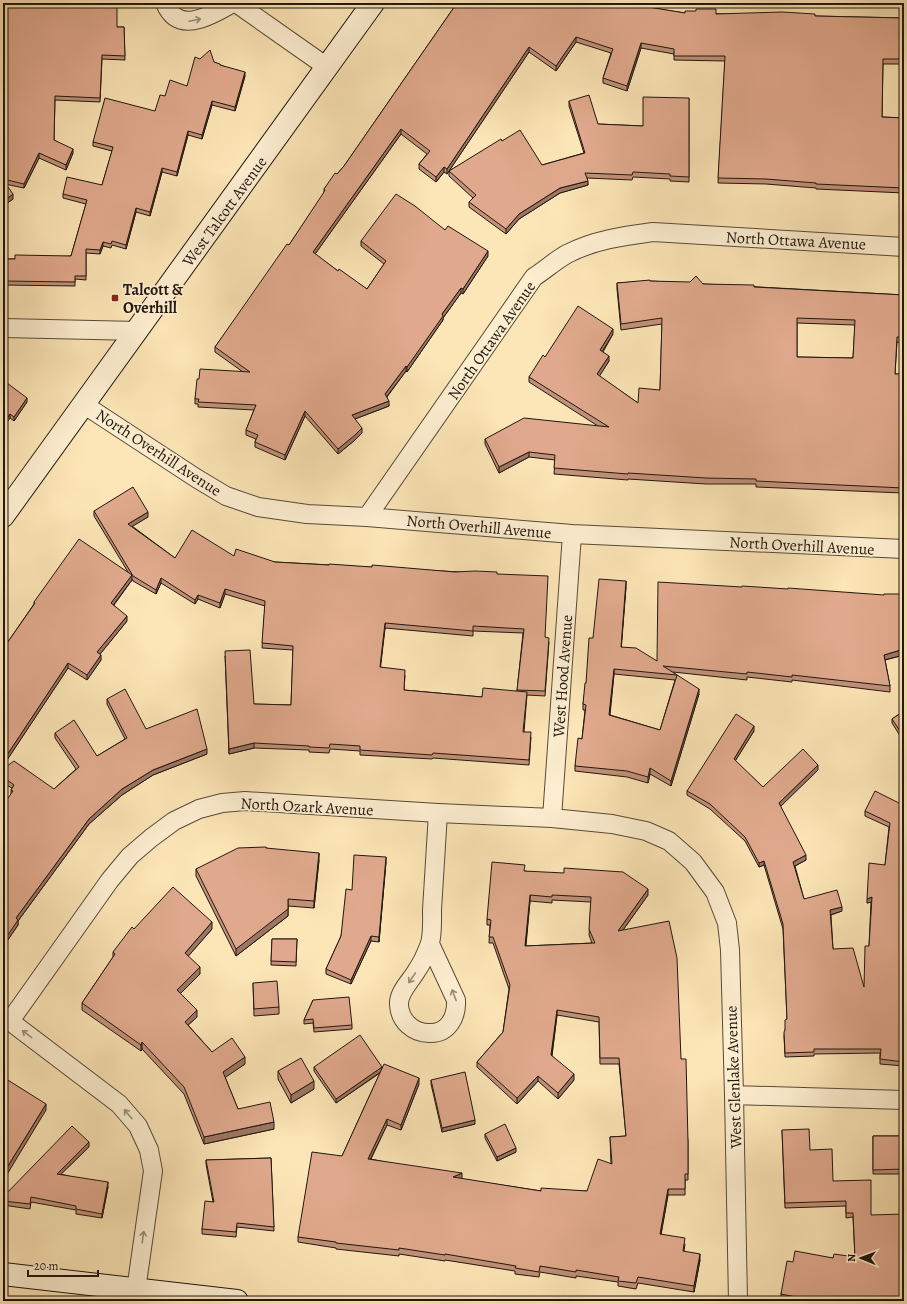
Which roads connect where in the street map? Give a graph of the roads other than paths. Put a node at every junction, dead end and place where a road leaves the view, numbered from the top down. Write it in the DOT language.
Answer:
graph roads {
  1 [pos="165,3"];
  2 [pos="234,3"];
  3 [pos="373,3"];
  4 [pos="327,67"];
  5 [pos="904,247"];
  6 [pos="3,328"];
  7 [pos="138,331"];
  8 [pos="83,404"];
  9 [pos="3,516"];
  10 [pos="367,517"];
  11 [pos="572,534"];
  12 [pos="904,549"];
  13 [pos="438,813"];
  14 [pos="552,818"];
  15 [pos="693,862"];
  16 [pos="430,944"];
  17 [pos="6,1018"];
  18 [pos="734,1094"];
  19 [pos="904,1100"];
  20 [pos="3,1274"];
  21 [pos="125,1293"];
  22 [pos="237,1301"];
  23 [pos="738,1301"];
  1 -- 2 [label="street, one-way"];
  2 -- 4 [label="street"];
  3 -- 4 [label="street, West Talcott Avenue"];
  4 -- 7 [label="street, West Talcott Avenue"];
  5 -- 10 [label="street, North Ottawa Avenue"];
  6 -- 7 [label="street"];
  7 -- 8 [label="street, West Talcott Avenue"];
  8 -- 9 [label="street, West Talcott Avenue"];
  8 -- 10 [label="street, North Overhill Avenue"];
  10 -- 11 [label="street, North Overhill Avenue"];
  11 -- 12 [label="street, North Overhill Avenue"];
  11 -- 14 [label="street, West Hood Avenue"];
  13 -- 14 [label="street, North Ozark Avenue"];
  13 -- 16 [label="street"];
  13 -- 17 [label="street, North Ozark Avenue"];
  14 -- 15 [label="street, North Ozark Avenue"];
  15 -- 18 [label="street, West Glenlake Avenue"];
  21 -- 17 [label="street, one-way"];
  18 -- 19 [label="street"];
  18 -- 23 [label="street, West Glenlake Avenue"];
  20 -- 21 [label="street"];
  21 -- 22 [label="street"];
}
